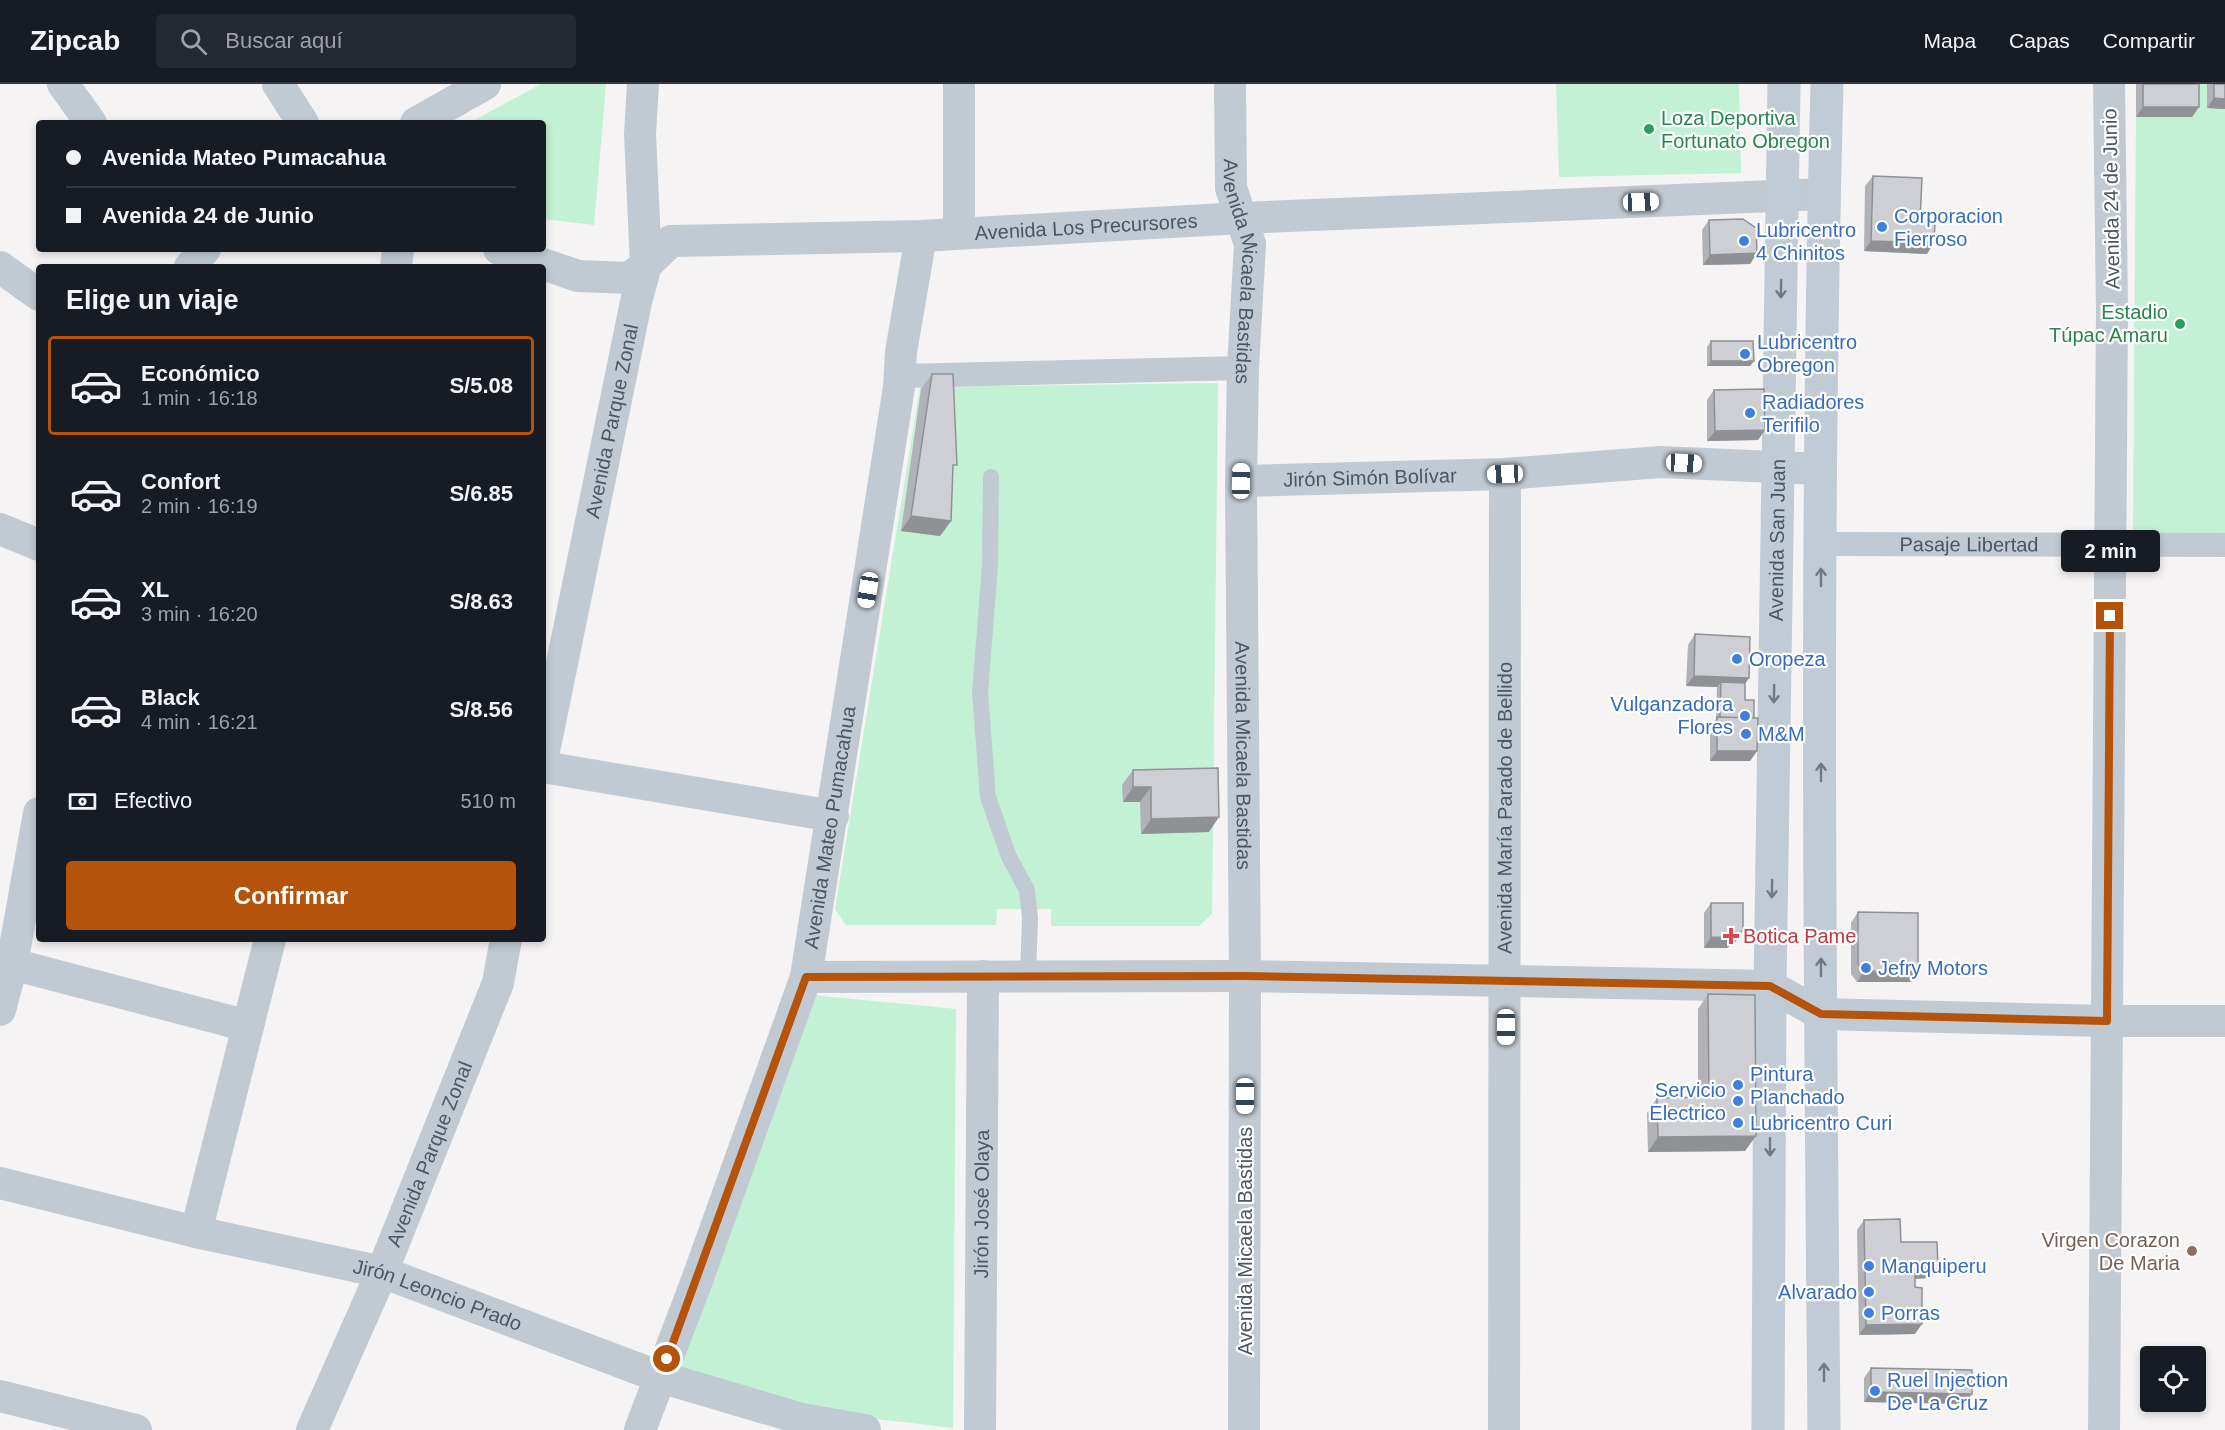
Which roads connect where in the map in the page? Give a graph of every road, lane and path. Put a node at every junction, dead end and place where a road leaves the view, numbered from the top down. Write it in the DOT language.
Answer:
graph roads {
  1 [pos="63,84"];
  2 [pos="278,84"];
  3 [pos="485,84"];
  4 [pos="643,84"];
  5 [pos="959,84"];
  6 [pos="1230,84"];
  7 [pos="1784,84"];
  8 [pos="1827,84"];
  9 [pos="2109,84"];
  10 [pos="89,120"];
  11 [pos="301,120"];
  12 [pos="422,120"];
  13 [pos="1824,194"];
  14 [pos="1782,197"];
  15 [pos="1242,218"];
  16 [pos="959,233"];
  17 [pos="921,236"];
  18 [pos="508,252"];
  19 [pos="543,264"];
  20 [pos="546,265"];
  21 [pos="646,266"];
  22 [pos="0,267"];
  23 [pos="36,293"];
  24 [pos="1242,368"];
  25 [pos="900,376"];
  26 [pos="1778,468"];
  27 [pos="1821,469"];
  28 [pos="1505,474"];
  29 [pos="991,477"];
  30 [pos="1241,481"];
  31 [pos="0,529"];
  32 [pos="36,544"];
  33 [pos="1821,544"];
  34 [pos="2110,545"];
  35 [pos="2225,545"];
  36 [pos="546,741"];
  37 [pos="546,768"];
  38 [pos="833,816"];
  39 [pos="36,827"];
  40 [pos="269,942"];
  41 [pos="505,942"];
  42 [pos="6,962"];
  43 [pos="983,976"];
  44 [pos="1028,976"];
  45 [pos="1245,976"];
  46 [pos="806,977"];
  47 [pos="1506,980"];
  48 [pos="1770,986"];
  49 [pos="0,1010"];
  50 [pos="1821,1014"];
  51 [pos="2107,1021"];
  52 [pos="2225,1021"];
  53 [pos="248,1026"];
  54 [pos="0,1183"];
  55 [pos="196,1232"];
  56 [pos="382,1272"];
  57 [pos="660,1377"];
  58 [pos="0,1395"];
  59 [pos="136,1430"];
  60 [pos="312,1430"];
  61 [pos="640,1430"];
  62 [pos="865,1430"];
  63 [pos="980,1430"];
  64 [pos="1244,1430"];
  65 [pos="1504,1430"];
  66 [pos="1768,1430"];
  67 [pos="1824,1430"];
  68 [pos="2104,1430"];
  1 -- 10 [label="street"];
  2 -- 11 [label="street"];
  3 -- 12 [label="street"];
  4 -- 21 [label="street, Avenida Parque Zonal"];
  5 -- 16 [label="street"];
  6 -- 15 [label="street, Avenida Micaela Bastidas"];
  7 -- 14 [label="main road, Avenida San Juan"];
  8 -- 13 [label="main road"];
  9 -- 34 [label="street, Avenida 24 de Junio"];
  13 -- 14 [label="street, Avenida Los Precursores"];
  13 -- 27 [label="main road"];
  14 -- 15 [label="street, Avenida Los Precursores"];
  14 -- 26 [label="main road, Avenida San Juan, one-way"];
  15 -- 16 [label="street, Avenida Los Precursores"];
  15 -- 24 [label="street, Avenida Micaela Bastidas"];
  16 -- 17 [label="street, Avenida Los Precursores"];
  17 -- 21 [label="street, Avenida Los Precursores"];
  17 -- 25 [label="street, Avenida Mateo Pumacahua"];
  18 -- 19 [label="street"];
  20 -- 21 [label="street"];
  21 -- 36 [label="street, Avenida Parque Zonal"];
  22 -- 23 [label="street"];
  24 -- 25 [label="street"];
  24 -- 30 [label="street, Avenida Micaela Bastidas"];
  25 -- 38 [label="street, Avenida Mateo Pumacahua"];
  26 -- 27 [label="street, Jirón Simón Bolívar"];
  26 -- 28 [label="street, Jirón Simón Bolívar"];
  26 -- 48 [label="main road, Avenida San Juan, one-way"];
  27 -- 33 [label="main road"];
  28 -- 30 [label="street, Jirón Simón Bolívar"];
  28 -- 47 [label="street, Avenida María Parado de Bellido"];
  29 -- 44 [label="lane"];
  30 -- 45 [label="street, Avenida Micaela Bastidas"];
  31 -- 32 [label="street"];
  33 -- 34 [label="street, Pasaje Libertad"];
  50 -- 33 [label="main road, one-way"];
  34 -- 35 [label="street, Pasaje Libertad"];
  34 -- 51 [label="street, Avenida 24 de Junio"];
  37 -- 38 [label="street"];
  38 -- 46 [label="street, Avenida Mateo Pumacahua"];
  39 -- 42 [label="street"];
  40 -- 53 [label="street"];
  41 -- 56 [label="street, Avenida Parque Zonal"];
  42 -- 49 [label="street"];
  42 -- 53 [label="street"];
  43 -- 44 [label="street"];
  43 -- 46 [label="street"];
  43 -- 63 [label="street, Jirón José Olaya"];
  44 -- 45 [label="street"];
  45 -- 47 [label="street"];
  45 -- 64 [label="street, Avenida Micaela Bastidas"];
  46 -- 57 [label="street, Avenida Mateo Pumacahua"];
  47 -- 48 [label="street"];
  47 -- 65 [label="street, Avenida María Parado de Bellido"];
  48 -- 50 [label="street"];
  48 -- 66 [label="main road, Avenida San Juan, one-way"];
  50 -- 51 [label="street"];
  67 -- 50 [label="main road, one-way"];
  51 -- 52 [label="street"];
  51 -- 68 [label="street, Avenida 24 de Junio"];
  53 -- 55 [label="street"];
  54 -- 55 [label="street, Jirón Leoncio Prado"];
  55 -- 56 [label="street, Jirón Leoncio Prado"];
  56 -- 57 [label="street, Jirón Leoncio Prado"];
  56 -- 60 [label="street, Avenida Parque Zonal"];
  57 -- 61 [label="street, Avenida Mateo Pumacahua"];
  57 -- 62 [label="street, Jirón Leoncio Prado"];
  58 -- 59 [label="street"];
}
